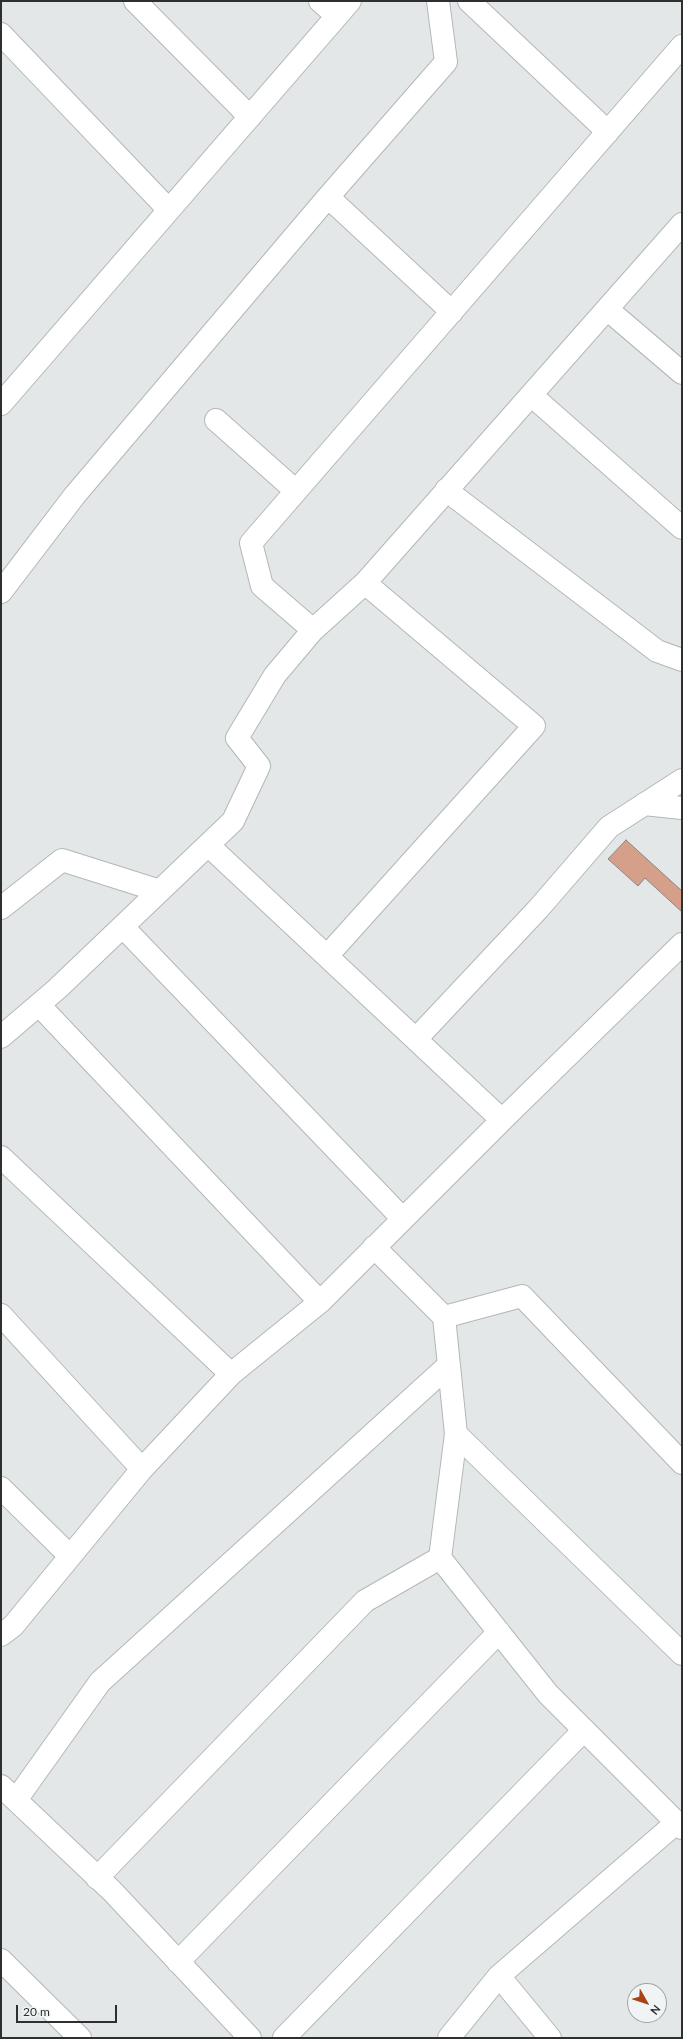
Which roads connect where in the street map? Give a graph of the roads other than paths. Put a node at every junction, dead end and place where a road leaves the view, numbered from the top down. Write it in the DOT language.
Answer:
graph roads {
  1 [pos="135,1"];
  2 [pos="320,1"];
  3 [pos="438,1"];
  4 [pos="469,1"];
  5 [pos="344,9"];
  6 [pos="1,34"];
  7 [pos="682,46"];
  8 [pos="250,116"];
  9 [pos="608,132"];
  10 [pos="328,197"];
  11 [pos="169,210"];
  12 [pos="682,224"];
  13 [pos="607,309"];
  14 [pos="452,312"];
  15 [pos="682,373"];
  16 [pos="531,395"];
  17 [pos="1,404"];
  18 [pos="216,420"];
  19 [pos="446,490"];
  20 [pos="296,491"];
  21 [pos="682,528"];
  22 [pos="365,583"];
  23 [pos="1,592"];
  24 [pos="314,630"];
  25 [pos="682,660"];
  26 [pos="682,780"];
  27 [pos="644,804"];
  28 [pos="682,808"];
  29 [pos="208,846"];
  30 [pos="160,891"];
  31 [pos="1,908"];
  32 [pos="123,926"];
  33 [pos="682,944"];
  34 [pos="327,956"];
  35 [pos="39,1005"];
  36 [pos="1,1037"];
  37 [pos="416,1039"];
  38 [pos="502,1120"];
  39 [pos="1,1157"];
  40 [pos="403,1219"];
  41 [pos="374,1247"];
  42 [pos="320,1302"];
  43 [pos="1,1315"];
  44 [pos="444,1317"];
  45 [pos="449,1365"];
  46 [pos="231,1374"];
  47 [pos="456,1434"];
  48 [pos="682,1463"];
  49 [pos="142,1469"];
  50 [pos="1,1488"];
  51 [pos="70,1556"];
  52 [pos="440,1558"];
  53 [pos="499,1632"];
  54 [pos="1,1635"];
  55 [pos="682,1654"];
  56 [pos="584,1730"];
  57 [pos="8,1793"];
  58 [pos="679,1825"];
  59 [pos="97,1878"];
  60 [pos="1,1960"];
  61 [pos="178,1962"];
  62 [pos="499,1976"];
  63 [pos="80,2038"];
  64 [pos="250,2038"];
  65 [pos="284,2038"];
  66 [pos="449,2038"];
  67 [pos="550,2038"];
  1 -- 8 [label="street"];
  2 -- 5 [label="street"];
  3 -- 10 [label="street"];
  4 -- 9 [label="street"];
  5 -- 8 [label="street"];
  6 -- 11 [label="street"];
  7 -- 9 [label="street"];
  8 -- 11 [label="street"];
  9 -- 14 [label="street"];
  10 -- 14 [label="street"];
  10 -- 23 [label="street"];
  11 -- 17 [label="street"];
  12 -- 13 [label="street"];
  13 -- 15 [label="street"];
  13 -- 16 [label="street"];
  14 -- 20 [label="street"];
  16 -- 19 [label="street"];
  16 -- 21 [label="street"];
  18 -- 20 [label="street"];
  19 -- 22 [label="street"];
  19 -- 25 [label="street"];
  20 -- 24 [label="street"];
  22 -- 24 [label="street"];
  22 -- 34 [label="street"];
  24 -- 29 [label="street"];
  26 -- 27 [label="street"];
  27 -- 28 [label="street"];
  27 -- 37 [label="street"];
  29 -- 30 [label="street"];
  29 -- 34 [label="street"];
  30 -- 31 [label="street"];
  30 -- 32 [label="street"];
  32 -- 35 [label="street"];
  32 -- 40 [label="street"];
  33 -- 38 [label="street"];
  34 -- 37 [label="street"];
  35 -- 36 [label="street"];
  35 -- 42 [label="street"];
  37 -- 38 [label="street"];
  38 -- 40 [label="street"];
  39 -- 46 [label="street"];
  40 -- 41 [label="street"];
  41 -- 42 [label="street"];
  41 -- 44 [label="street"];
  42 -- 46 [label="street"];
  43 -- 49 [label="street"];
  44 -- 45 [label="street"];
  44 -- 48 [label="street"];
  45 -- 47 [label="street"];
  45 -- 57 [label="street"];
  46 -- 49 [label="street"];
  47 -- 52 [label="street"];
  47 -- 55 [label="street"];
  49 -- 51 [label="street"];
  50 -- 51 [label="street"];
  51 -- 54 [label="street"];
  52 -- 53 [label="street"];
  52 -- 59 [label="street"];
  53 -- 56 [label="street"];
  53 -- 61 [label="street"];
  56 -- 58 [label="street"];
  56 -- 65 [label="street"];
  57 -- 59 [label="street"];
  58 -- 62 [label="street"];
  59 -- 61 [label="street"];
  60 -- 63 [label="street"];
  61 -- 64 [label="street"];
  62 -- 66 [label="street"];
  62 -- 67 [label="street"];
}
